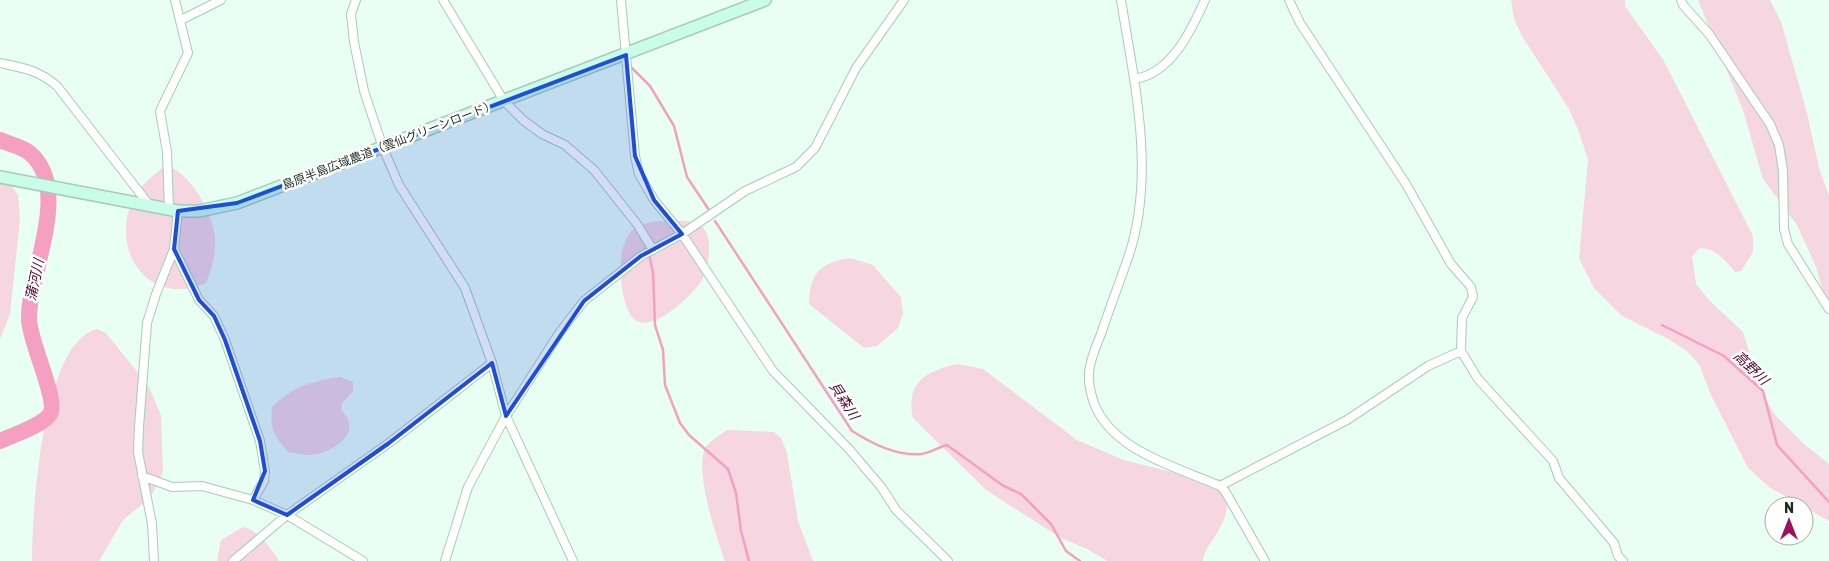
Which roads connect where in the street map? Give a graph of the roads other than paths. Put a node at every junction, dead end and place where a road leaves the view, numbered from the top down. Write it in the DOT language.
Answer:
graph roads {
  1 [pos="175,0"];
  2 [pos="221,0"];
  3 [pos="356,0"];
  4 [pos="443,0"];
  5 [pos="621,0"];
  6 [pos="764,0"];
  7 [pos="904,0"];
  8 [pos="1121,0"];
  9 [pos="1205,0"];
  10 [pos="1289,0"];
  11 [pos="1681,0"];
  12 [pos="181,20"];
  13 [pos="626,54"];
  14 [pos="0,63"];
  15 [pos="1134,79"];
  16 [pos="504,101"];
  17 [pos="383,148"];
  18 [pos="5,178"];
  19 [pos="150,206"];
  20 [pos="174,210"];
  21 [pos="682,234"];
  22 [pos="174,249"];
  23 [pos="653,250"];
  24 [pos="1829,309"];
  25 [pos="1462,351"];
  26 [pos="492,363"];
  27 [pos="506,416"];
  28 [pos="142,476"];
  29 [pos="1220,486"];
  30 [pos="253,500"];
  31 [pos="286,515"];
  32 [pos="154,561"];
  33 [pos="233,561"];
  34 [pos="363,561"];
  35 [pos="445,561"];
  36 [pos="573,561"];
  37 [pos="948,561"];
  38 [pos="1265,561"];
  39 [pos="1623,561"];
  1 -- 12 [label="street"];
  2 -- 12 [label="street"];
  3 -- 17 [label="street"];
  4 -- 16 [label="street"];
  5 -- 13 [label="street"];
  6 -- 13 [label="street, 島原半島広域農道（雲仙グリーンロード）"];
  7 -- 21 [label="street"];
  8 -- 15 [label="street"];
  9 -- 15 [label="street"];
  10 -- 25 [label="street"];
  11 -- 24 [label="street"];
  12 -- 20 [label="street"];
  13 -- 16 [label="street, 島原半島広域農道（雲仙グリーンロード）"];
  13 -- 21 [label="street"];
  14 -- 19 [label="street"];
  15 -- 29 [label="street"];
  16 -- 17 [label="street, 島原半島広域農道（雲仙グリーンロード）"];
  16 -- 23 [label="street"];
  17 -- 20 [label="street, 島原半島広域農道（雲仙グリーンロード）"];
  17 -- 26 [label="street"];
  18 -- 19 [label="street, 島原半島広域農道（雲仙グリーンロード）"];
  19 -- 20 [label="street, 島原半島広域農道（雲仙グリーンロード）"];
  20 -- 22 [label="street"];
  21 -- 23 [label="street"];
  21 -- 37 [label="street"];
  22 -- 28 [label="street"];
  22 -- 30 [label="street"];
  23 -- 27 [label="street"];
  25 -- 29 [label="street"];
  25 -- 39 [label="street"];
  26 -- 27 [label="street"];
  26 -- 31 [label="street"];
  27 -- 35 [label="street"];
  27 -- 36 [label="street"];
  28 -- 30 [label="street"];
  28 -- 32 [label="street"];
  29 -- 38 [label="street"];
  30 -- 31 [label="street"];
  31 -- 33 [label="street"];
  31 -- 34 [label="street"];
}
